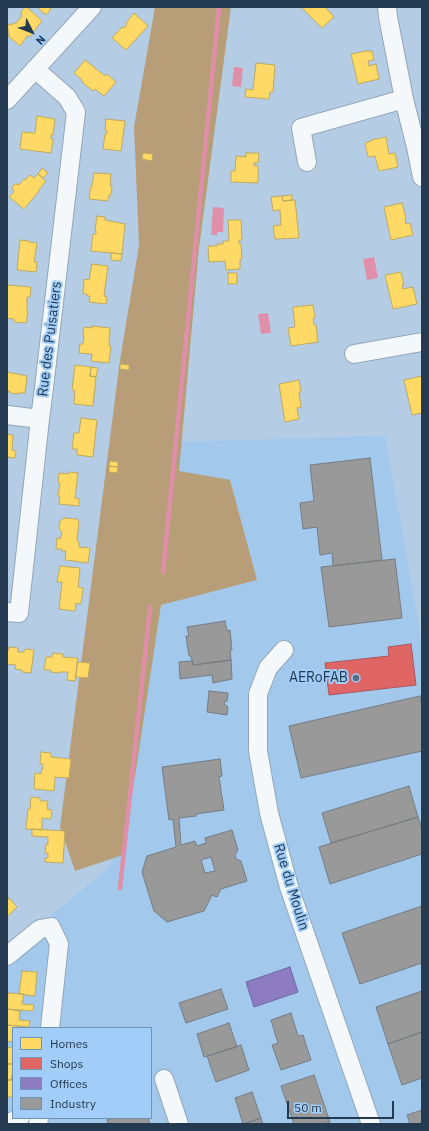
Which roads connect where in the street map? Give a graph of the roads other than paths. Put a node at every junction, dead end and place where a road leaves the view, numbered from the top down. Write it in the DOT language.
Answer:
graph roads {
  1 [pos="92,7"];
  2 [pos="384,10"];
  3 [pos="35,69"];
  4 [pos="404,99"];
  5 [pos="7,100"];
  6 [pos="307,162"];
  7 [pos="422,177"];
  8 [pos="422,342"];
  9 [pos="354,354"];
  10 [pos="7,415"];
  11 [pos="40,419"];
  12 [pos="7,612"];
  13 [pos="284,650"];
  14 [pos="7,956"];
  15 [pos="50,1027"];
  16 [pos="164,1079"];
  17 [pos="18,1119"];
  18 [pos="7,1124"];
  19 [pos="179,1124"];
  20 [pos="371,1124"];
  1 -- 3 [label="street"];
  2 -- 4 [label="street"];
  3 -- 5 [label="street"];
  3 -- 11 [label="street, Rue des Puisatiers"];
  4 -- 6 [label="street"];
  4 -- 7 [label="street"];
  8 -- 9 [label="street"];
  10 -- 11 [label="street"];
  11 -- 12 [label="street, Rue des Puisatiers"];
  13 -- 20 [label="street, Rue du Moulin"];
  14 -- 15 [label="street"];
  16 -- 19 [label="street"];
  17 -- 18 [label="street"];
}
